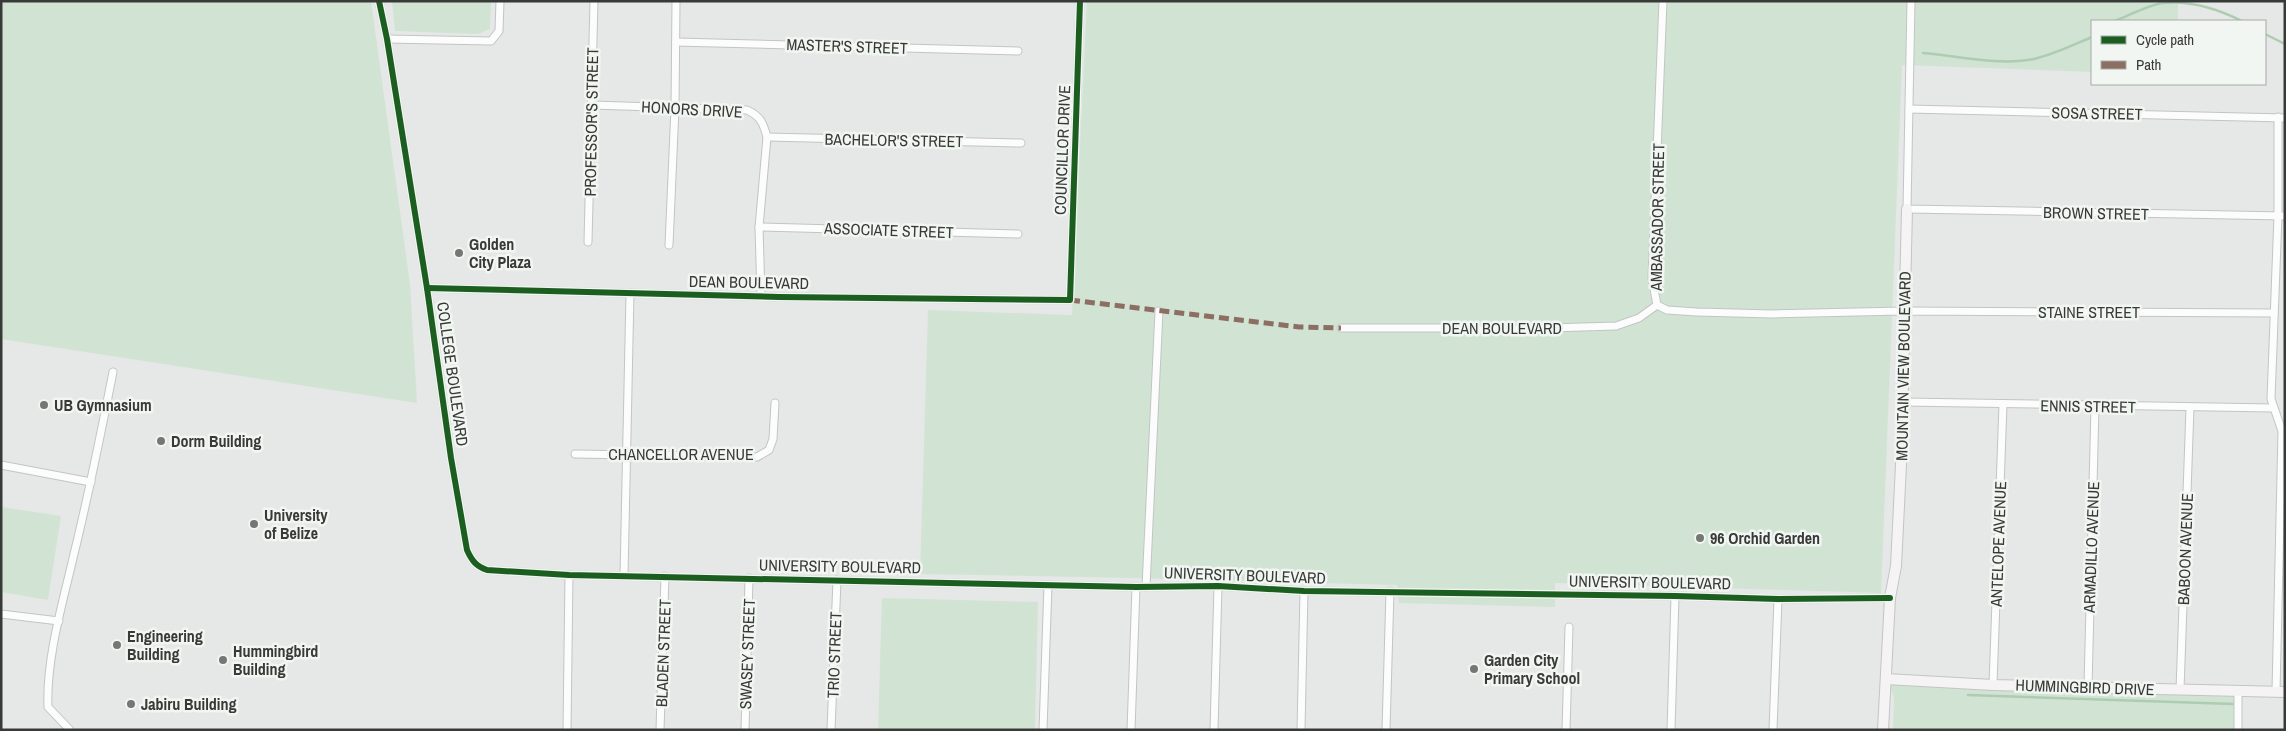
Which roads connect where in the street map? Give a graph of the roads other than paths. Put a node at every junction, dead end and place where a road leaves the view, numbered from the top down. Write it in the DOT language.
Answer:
graph roads {
  1 [pos="379,1"];
  2 [pos="500,1"];
  3 [pos="594,1"];
  4 [pos="676,1"];
  5 [pos="1080,1"];
  6 [pos="1663,1"];
  7 [pos="1912,1"];
  8 [pos="387,39"];
  9 [pos="676,42"];
  10 [pos="1018,51"];
  11 [pos="592,105"];
  12 [pos="675,108"];
  13 [pos="1909,109"];
  14 [pos="2282,118"];
  15 [pos="767,137"];
  16 [pos="1021,143"];
  17 [pos="1907,209"];
  18 [pos="2281,216"];
  19 [pos="760,227"];
  20 [pos="1018,234"];
  21 [pos="588,242"];
  22 [pos="669,245"];
  23 [pos="427,288"];
  24 [pos="630,293"];
  25 [pos="761,296"];
  26 [pos="1070,300"];
  27 [pos="1657,305"];
  28 [pos="1159,311"];
  29 [pos="1903,311"];
  30 [pos="2274,313"];
  31 [pos="1341,328"];
  32 [pos="113,372"];
  33 [pos="1903,402"];
  34 [pos="775,403"];
  35 [pos="2003,404"];
  36 [pos="2095,406"];
  37 [pos="2190,408"];
  38 [pos="2273,408"];
  39 [pos="575,454"];
  40 [pos="626,454"];
  41 [pos="1,465"];
  42 [pos="91,482"];
  43 [pos="569,575"];
  44 [pos="624,576"];
  45 [pos="665,576"];
  46 [pos="749,578"];
  47 [pos="837,580"];
  48 [pos="1048,585"];
  49 [pos="1146,586"];
  50 [pos="1218,586"];
  51 [pos="1136,587"];
  52 [pos="1304,592"];
  53 [pos="1390,592"];
  54 [pos="1675,596"];
  55 [pos="1890,598"];
  56 [pos="1778,599"];
  57 [pos="1,614"];
  58 [pos="59,620"];
  59 [pos="1569,627"];
  60 [pos="1886,679"];
  61 [pos="1993,684"];
  62 [pos="2088,687"];
  63 [pos="2180,690"];
  64 [pos="2238,692"];
  65 [pos="2281,692"];
  66 [pos="70,730"];
  67 [pos="567,730"];
  68 [pos="660,730"];
  69 [pos="745,730"];
  70 [pos="832,730"];
  71 [pos="1043,730"];
  72 [pos="1131,730"];
  73 [pos="1214,730"];
  74 [pos="1301,730"];
  75 [pos="1386,730"];
  76 [pos="1566,730"];
  77 [pos="1671,730"];
  78 [pos="1773,730"];
  79 [pos="1883,730"];
  80 [pos="2238,730"];
  1 -- 8 [label="street, COLLEGE BOULEVARD"];
  2 -- 8 [label="street"];
  3 -- 11 [label="street, PROFESSOR'S STREET"];
  4 -- 9 [label="street"];
  5 -- 26 [label="street, COUNCILLOR DRIVE"];
  6 -- 27 [label="street, AMBASSADOR STREET"];
  7 -- 13 [label="street, MOUNTAIN VIEW BOULEVARD"];
  8 -- 23 [label="street, COLLEGE BOULEVARD"];
  9 -- 10 [label="street, MASTER'S STREET"];
  9 -- 12 [label="street"];
  11 -- 12 [label="street, HONORS DRIVE"];
  11 -- 21 [label="street, PROFESSOR'S STREET"];
  12 -- 15 [label="street, HONORS DRIVE"];
  12 -- 22 [label="street"];
  13 -- 14 [label="street, SOSA STREET"];
  13 -- 17 [label="street, MOUNTAIN VIEW BOULEVARD"];
  14 -- 18 [label="street"];
  15 -- 16 [label="street, BACHELOR'S STREET"];
  15 -- 19 [label="street, HONORS DRIVE"];
  17 -- 18 [label="street, BROWN STREET"];
  17 -- 29 [label="street, MOUNTAIN VIEW BOULEVARD"];
  18 -- 30 [label="street"];
  19 -- 20 [label="street, ASSOCIATE STREET"];
  19 -- 25 [label="street, HONORS DRIVE"];
  23 -- 24 [label="street, DEAN BOULEVARD"];
  23 -- 43 [label="street, COLLEGE BOULEVARD"];
  24 -- 25 [label="street, DEAN BOULEVARD"];
  24 -- 40 [label="street"];
  25 -- 26 [label="street, DEAN BOULEVARD"];
  27 -- 29 [label="street, AMBASSADOR STREET"];
  27 -- 31 [label="street, DEAN BOULEVARD"];
  28 -- 49 [label="street"];
  29 -- 30 [label="street, STAINE STREET"];
  29 -- 33 [label="street, MOUNTAIN VIEW BOULEVARD"];
  30 -- 38 [label="street"];
  32 -- 42 [label="street"];
  33 -- 35 [label="street, ENNIS STREET"];
  33 -- 55 [label="street, MOUNTAIN VIEW BOULEVARD"];
  34 -- 40 [label="street, CHANCELLOR AVENUE"];
  35 -- 36 [label="street, ENNIS STREET"];
  35 -- 61 [label="street, ANTELOPE AVENUE"];
  36 -- 37 [label="street, ENNIS STREET"];
  36 -- 62 [label="street, ARMADILLO AVENUE"];
  37 -- 38 [label="street, ENNIS STREET"];
  37 -- 63 [label="street, BABOON AVENUE"];
  38 -- 65 [label="street"];
  39 -- 40 [label="street, CHANCELLOR AVENUE"];
  40 -- 44 [label="street"];
  41 -- 42 [label="street"];
  42 -- 58 [label="street"];
  43 -- 44 [label="street, UNIVERSITY BOULEVARD"];
  43 -- 67 [label="street"];
  44 -- 45 [label="street, UNIVERSITY BOULEVARD"];
  45 -- 46 [label="street, UNIVERSITY BOULEVARD"];
  45 -- 68 [label="street, BLADEN STREET"];
  46 -- 47 [label="street, UNIVERSITY BOULEVARD"];
  46 -- 69 [label="street, SWASEY STREET"];
  47 -- 48 [label="street, UNIVERSITY BOULEVARD"];
  47 -- 70 [label="street, TRIO STREET"];
  48 -- 51 [label="street, UNIVERSITY BOULEVARD"];
  48 -- 71 [label="street"];
  49 -- 50 [label="street, UNIVERSITY BOULEVARD"];
  49 -- 51 [label="street, UNIVERSITY BOULEVARD"];
  50 -- 52 [label="street, UNIVERSITY BOULEVARD"];
  50 -- 73 [label="street"];
  51 -- 72 [label="street"];
  52 -- 53 [label="street, UNIVERSITY BOULEVARD"];
  52 -- 74 [label="street"];
  53 -- 54 [label="street, UNIVERSITY BOULEVARD"];
  53 -- 75 [label="street"];
  54 -- 56 [label="street, UNIVERSITY BOULEVARD"];
  54 -- 77 [label="street"];
  55 -- 56 [label="street, UNIVERSITY BOULEVARD"];
  55 -- 60 [label="street, MOUNTAIN VIEW BOULEVARD"];
  56 -- 78 [label="street"];
  57 -- 58 [label="street"];
  58 -- 66 [label="street"];
  59 -- 76 [label="street"];
  60 -- 61 [label="street, HUMMINGBIRD DRIVE"];
  60 -- 79 [label="street, MOUNTAIN VIEW BOULEVARD"];
  61 -- 62 [label="street, HUMMINGBIRD DRIVE"];
  62 -- 63 [label="street, HUMMINGBIRD DRIVE"];
  63 -- 64 [label="street, HUMMINGBIRD DRIVE"];
  64 -- 65 [label="street, HUMMINGBIRD DRIVE"];
  64 -- 80 [label="street"];
}
